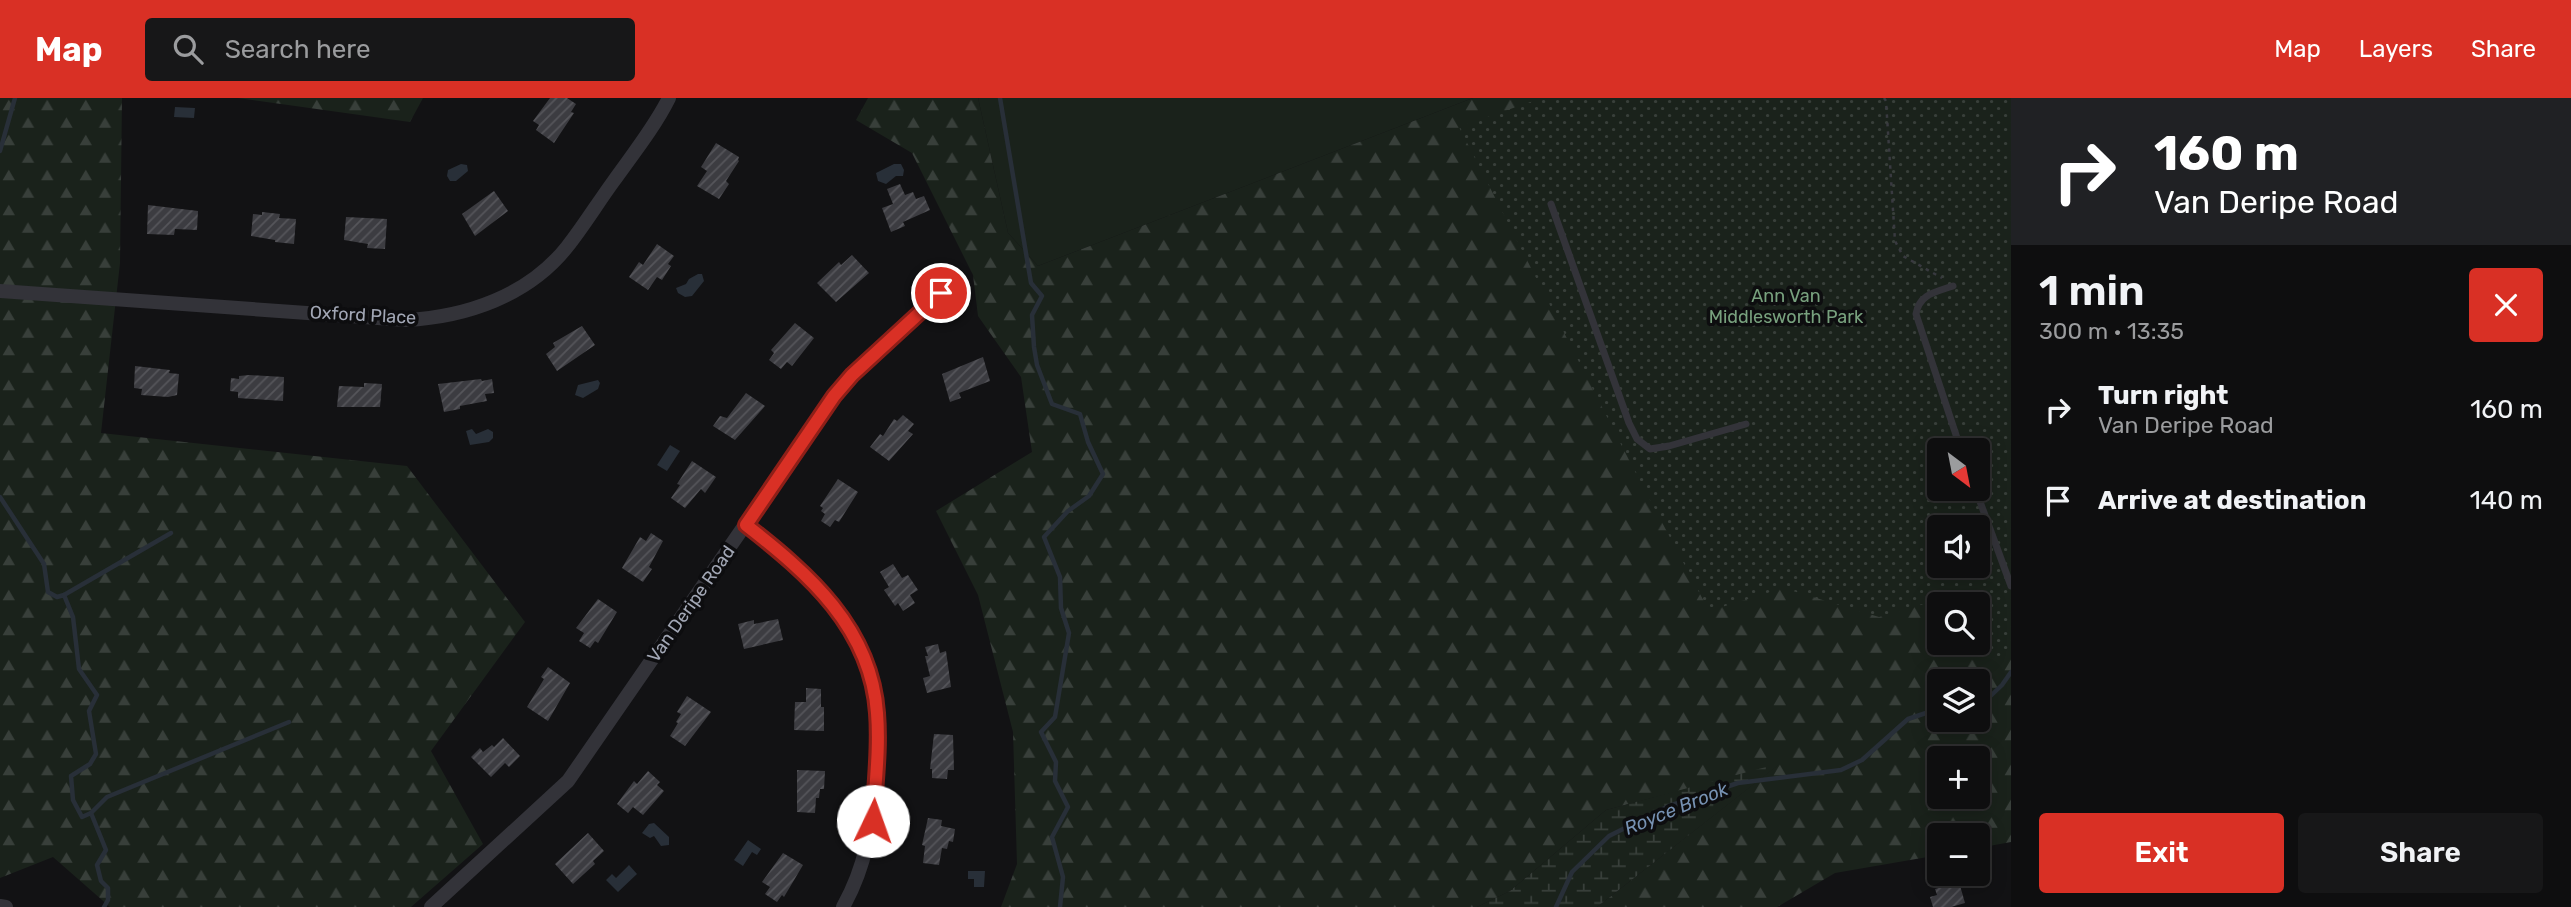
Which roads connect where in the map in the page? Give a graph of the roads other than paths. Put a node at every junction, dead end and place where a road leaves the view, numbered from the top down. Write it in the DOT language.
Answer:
graph roads {
  1 [pos="669,98"];
  2 [pos="1551,204"];
  3 [pos="1953,286"];
  4 [pos="0,291"];
  5 [pos="941,293"];
  6 [pos="1746,424"];
  7 [pos="1957,438"];
  8 [pos="1980,501"];
  9 [pos="746,525"];
  10 [pos="2011,586"];
  11 [pos="0,906"];
  12 [pos="6,907"];
  13 [pos="431,907"];
  14 [pos="843,907"];
  1 -- 4 [label="street, Oxford Place"];
  2 -- 6 [label="lane"];
  3 -- 7 [label="lane"];
  5 -- 9 [label="street, Van Deripe Road"];
  8 -- 10 [label="lane"];
  9 -- 13 [label="street, Van Deripe Road"];
  9 -- 14 [label="street"];
  11 -- 12 [label="street"];
}
